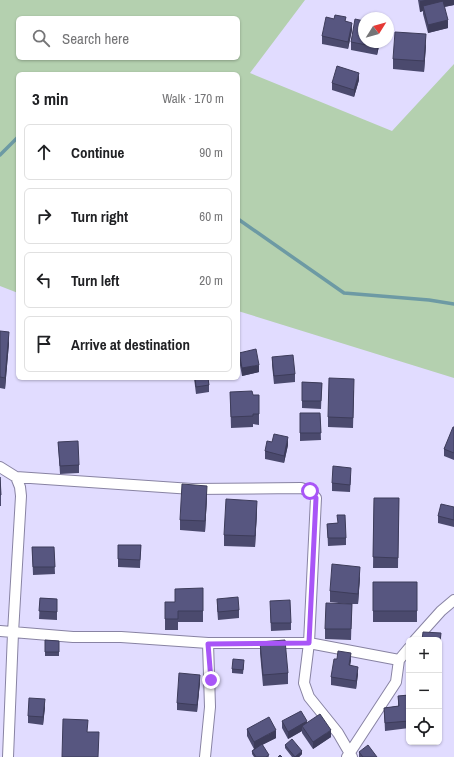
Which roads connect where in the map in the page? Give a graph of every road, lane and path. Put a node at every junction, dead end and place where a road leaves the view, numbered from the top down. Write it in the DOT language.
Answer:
graph roads {
  1 [pos="0,467"];
  2 [pos="16,477"];
  3 [pos="454,600"];
  4 [pos="0,631"];
  5 [pos="13,633"];
  6 [pos="418,637"];
  7 [pos="309,643"];
  8 [pos="208,644"];
  9 [pos="406,652"];
  10 [pos="399,660"];
  11 [pos="350,755"];
  12 [pos="8,757"];
  13 [pos="205,757"];
  1 -- 2 [label="street"];
  2 -- 5 [label="street"];
  2 -- 7 [label="street"];
  3 -- 6 [label="street"];
  4 -- 5 [label="street"];
  5 -- 8 [label="street"];
  5 -- 12 [label="street"];
  7 -- 8 [label="street"];
  7 -- 10 [label="street"];
  7 -- 11 [label="street"];
  8 -- 13 [label="street"];
  9 -- 10 [label="street"];
  10 -- 11 [label="street"];
}
